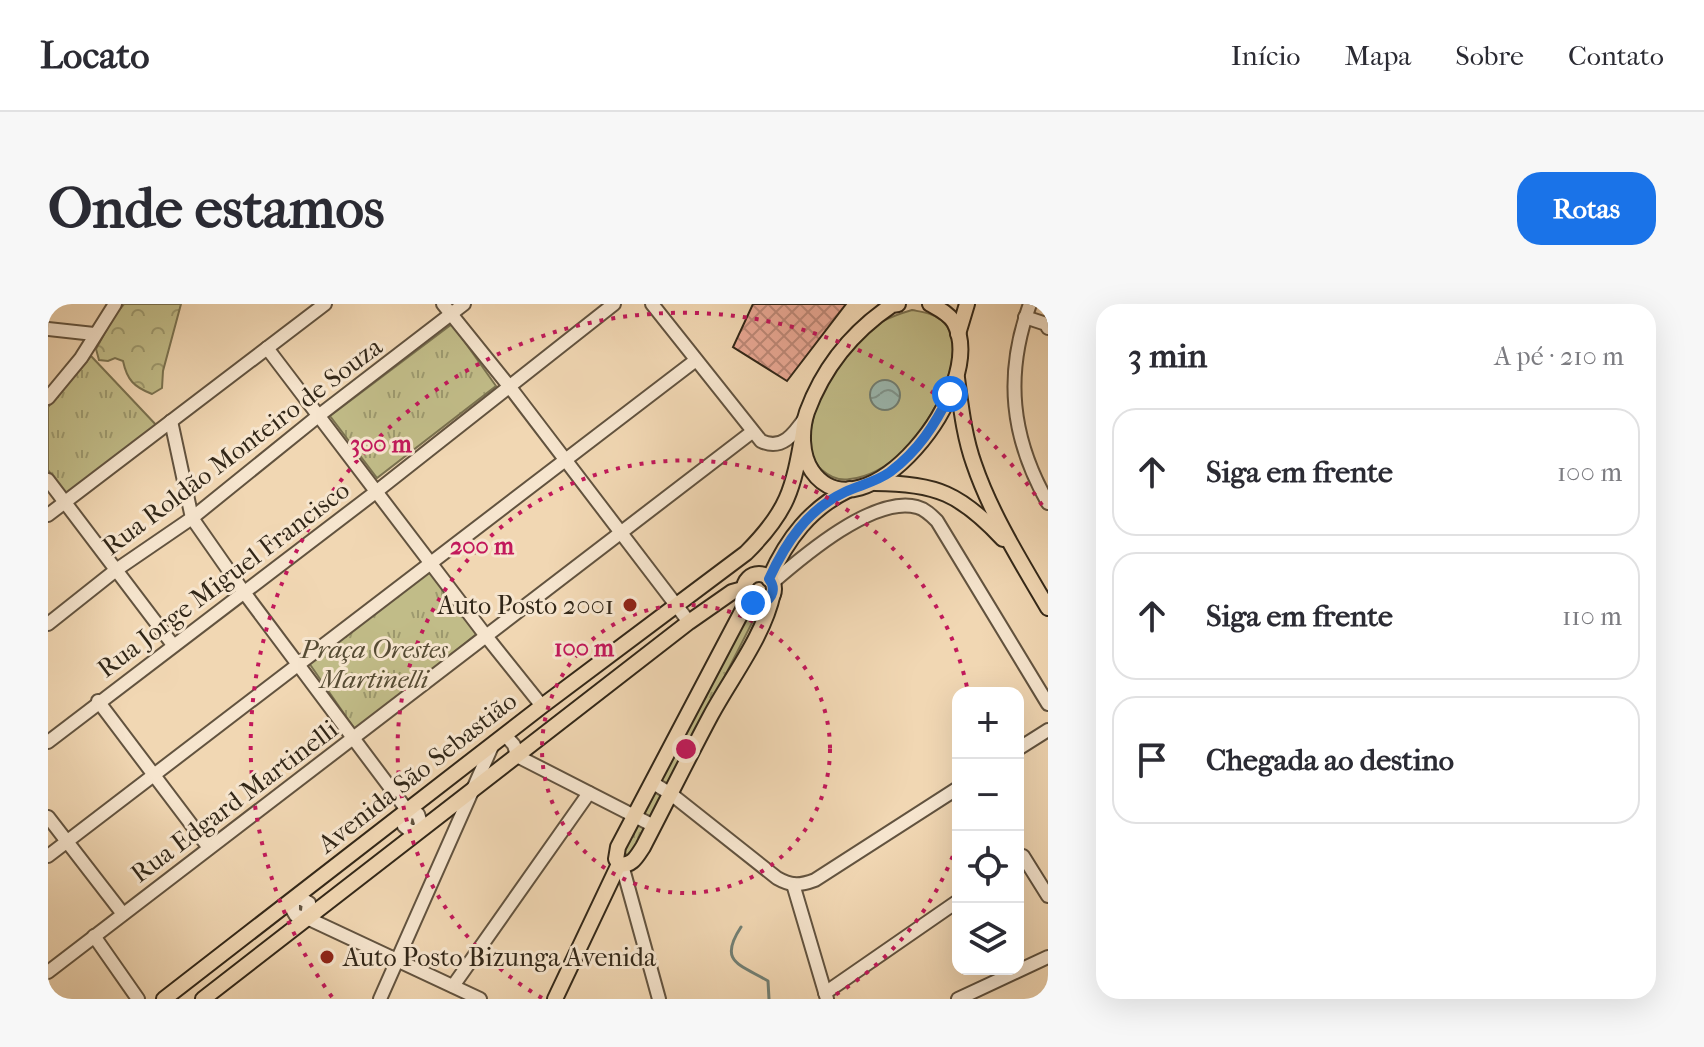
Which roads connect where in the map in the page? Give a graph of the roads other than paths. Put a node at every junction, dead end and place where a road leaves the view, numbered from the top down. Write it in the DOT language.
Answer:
graph roads {
  1 [pos="115,304"];
  2 [pos="325,304"];
  3 [pos="464,304"];
  4 [pos="614,304"];
  5 [pos="652,304"];
  6 [pos="895,304"];
  7 [pos="930,304"];
  8 [pos="967,304"];
  9 [pos="1030,304"];
  10 [pos="447,309"];
  11 [pos="1025,317"];
  12 [pos="1047,325"];
  13 [pos="48,329"];
  14 [pos="94,334"];
  15 [pos="958,334"];
  16 [pos="267,348"];
  17 [pos="696,360"];
  18 [pos="956,374"];
  19 [pos="509,386"];
  20 [pos="48,398"];
  21 [pos="317,417"];
  22 [pos="171,421"];
  23 [pos="804,426"];
  24 [pos="752,432"];
  25 [pos="565,459"];
  26 [pos="48,480"];
  27 [pos="1042,480"];
  28 [pos="870,483"];
  29 [pos="851,489"];
  30 [pos="377,491"];
  31 [pos="65,503"];
  32 [pos="1048,503"];
  33 [pos="48,515"];
  34 [pos="192,518"];
  35 [pos="621,533"];
  36 [pos="763,536"];
  37 [pos="1017,554"];
  38 [pos="431,562"];
  39 [pos="776,564"];
  40 [pos="116,570"];
  41 [pos="752,575"];
  42 [pos="771,585"];
  43 [pos="243,591"];
  44 [pos="746,594"];
  45 [pos="676,606"];
  46 [pos="1048,608"];
  47 [pos="689,622"];
  48 [pos="48,624"];
  49 [pos="641,632"];
  50 [pos="486,636"];
  51 [pos="173,645"];
  52 [pos="654,649"];
  53 [pos="299,664"];
  54 [pos="98,701"];
  55 [pos="1048,704"];
  56 [pos="542,706"];
  57 [pos="1048,730"];
  58 [pos="353,738"];
  59 [pos="499,739"];
  60 [pos="48,742"];
  61 [pos="1024,745"];
  62 [pos="517,756"];
  63 [pos="154,775"];
  64 [pos="653,783"];
  65 [pos="474,788"];
  66 [pos="952,792"];
  67 [pos="589,793"];
  68 [pos="671,794"];
  69 [pos="407,810"];
  70 [pos="635,816"];
  71 [pos="48,817"];
  72 [pos="654,826"];
  73 [pos="419,831"];
  74 [pos="67,842"];
  75 [pos="209,848"];
  76 [pos="48,856"];
  77 [pos="1024,858"];
  78 [pos="621,865"];
  79 [pos="793,884"];
  80 [pos="1048,896"];
  81 [pos="293,899"];
  82 [pos="955,903"];
  83 [pos="123,914"];
  84 [pos="307,918"];
  85 [pos="94,936"];
  86 [pos="1048,957"];
  87 [pos="397,960"];
  88 [pos="48,972"];
  89 [pos="453,986"];
  90 [pos="655,996"];
  91 [pos="826,996"];
  92 [pos="138,999"];
  93 [pos="164,999"];
  94 [pos="203,999"];
  95 [pos="380,999"];
  96 [pos="480,999"];
  97 [pos="555,999"];
  98 [pos="958,999"];
  1 -- 14 [label="street"];
  2 -- 16 [label="street"];
  3 -- 10 [label="street, Rua Roldão Monteiro de Souza"];
  4 -- 19 [label="street, Rua Jorge Miguel Francisco"];
  5 -- 17 [label="street"];
  6 -- 23 [label="main road, Avenida São Sebastião"];
  7 -- 15 [label="main road"];
  8 -- 15 [label="main road"];
  9 -- 11 [label="street"];
  10 -- 19 [label="street"];
  10 -- 21 [label="street, Rua Roldão Monteiro de Souza"];
  11 -- 12 [label="street"];
  11 -- 27 [label="street"];
  13 -- 14 [label="street"];
  14 -- 20 [label="street"];
  15 -- 18 [label="main road"];
  16 -- 21 [label="street"];
  16 -- 22 [label="street"];
  17 -- 24 [label="street"];
  17 -- 25 [label="street"];
  18 -- 28 [label="main road"];
  18 -- 37 [label="main road"];
  19 -- 25 [label="street"];
  19 -- 30 [label="street, Rua Jorge Miguel Francisco"];
  21 -- 30 [label="street"];
  21 -- 34 [label="street, Rua Roldão Monteiro de Souza"];
  22 -- 31 [label="street"];
  22 -- 34 [label="street"];
  23 -- 24 [label="street"];
  23 -- 29 [label="main road"];
  23 -- 36 [label="main road, Avenida São Sebastião"];
  24 -- 35 [label="street, Rua Edgard Martinelli"];
  25 -- 35 [label="street"];
  25 -- 38 [label="street"];
  26 -- 31 [label="street"];
  27 -- 32 [label="street"];
  28 -- 29 [label="main road"];
  28 -- 37 [label="main road"];
  29 -- 39 [label="main road"];
  30 -- 38 [label="street"];
  30 -- 43 [label="street, Rua Jorge Miguel Francisco"];
  31 -- 33 [label="street"];
  31 -- 40 [label="street"];
  34 -- 40 [label="street, Rua Roldão Monteiro de Souza"];
  34 -- 43 [label="street"];
  35 -- 45 [label="street"];
  35 -- 50 [label="street, Rua Edgard Martinelli"];
  36 -- 39 [label="main road"];
  36 -- 41 [label="main road"];
  36 -- 45 [label="main road, Avenida São Sebastião"];
  37 -- 46 [label="main road"];
  38 -- 50 [label="street"];
  38 -- 53 [label="street"];
  39 -- 42 [label="main road"];
  40 -- 48 [label="street, Rua Roldão Monteiro de Souza"];
  40 -- 51 [label="street"];
  41 -- 42 [label="main road"];
  41 -- 44 [label="main road"];
  42 -- 44 [label="main road"];
  42 -- 55 [label="street"];
  42 -- 68 [label="main road"];
  43 -- 51 [label="street, Rua Jorge Miguel Francisco"];
  43 -- 53 [label="street"];
  44 -- 47 [label="main road, Avenida São Sebastião"];
  44 -- 64 [label="main road"];
  45 -- 47 [label="street"];
  45 -- 49 [label="main road, Avenida São Sebastião"];
  47 -- 52 [label="main road, Avenida São Sebastião"];
  49 -- 52 [label="main road"];
  49 -- 56 [label="main road, Avenida São Sebastião"];
  50 -- 56 [label="street"];
  50 -- 58 [label="street, Rua Edgard Martinelli"];
  51 -- 54 [label="street, Rua Jorge Miguel Francisco"];
  52 -- 62 [label="main road, Avenida São Sebastião"];
  53 -- 58 [label="street"];
  53 -- 63 [label="street"];
  54 -- 60 [label="street, Rua Jorge Miguel Francisco"];
  54 -- 63 [label="street"];
  56 -- 59 [label="main road, Avenida São Sebastião"];
  57 -- 61 [label="street"];
  58 -- 69 [label="street"];
  58 -- 75 [label="street, Rua Edgard Martinelli"];
  59 -- 62 [label="street"];
  59 -- 65 [label="street"];
  59 -- 69 [label="main road, Avenida São Sebastião"];
  62 -- 65 [label="main road, Avenida São Sebastião"];
  62 -- 67 [label="street"];
  63 -- 74 [label="street"];
  63 -- 75 [label="street"];
  64 -- 68 [label="street"];
  64 -- 70 [label="main road"];
  65 -- 73 [label="main road, Avenida São Sebastião"];
  65 -- 87 [label="street"];
  66 -- 79 [label="street"];
  67 -- 70 [label="street"];
  67 -- 89 [label="street"];
  68 -- 72 [label="main road"];
  68 -- 79 [label="street"];
  69 -- 73 [label="street"];
  69 -- 81 [label="main road, Avenida São Sebastião"];
  70 -- 72 [label="street"];
  70 -- 78 [label="main road"];
  71 -- 74 [label="street"];
  72 -- 78 [label="main road"];
  73 -- 84 [label="main road, Avenida São Sebastião"];
  74 -- 76 [label="street"];
  74 -- 83 [label="street"];
  75 -- 83 [label="street, Rua Edgard Martinelli"];
  77 -- 80 [label="street"];
  78 -- 90 [label="street"];
  78 -- 97 [label="main road"];
  79 -- 91 [label="street"];
  81 -- 84 [label="street"];
  81 -- 93 [label="main road, Avenida São Sebastião"];
  82 -- 91 [label="street"];
  83 -- 85 [label="street, Rua Edgard Martinelli"];
  84 -- 87 [label="street"];
  84 -- 94 [label="main road, Avenida São Sebastião"];
  85 -- 88 [label="street, Rua Edgard Martinelli"];
  85 -- 92 [label="street"];
  86 -- 98 [label="street"];
  87 -- 89 [label="street"];
  87 -- 95 [label="street"];
  89 -- 96 [label="street"];
}
